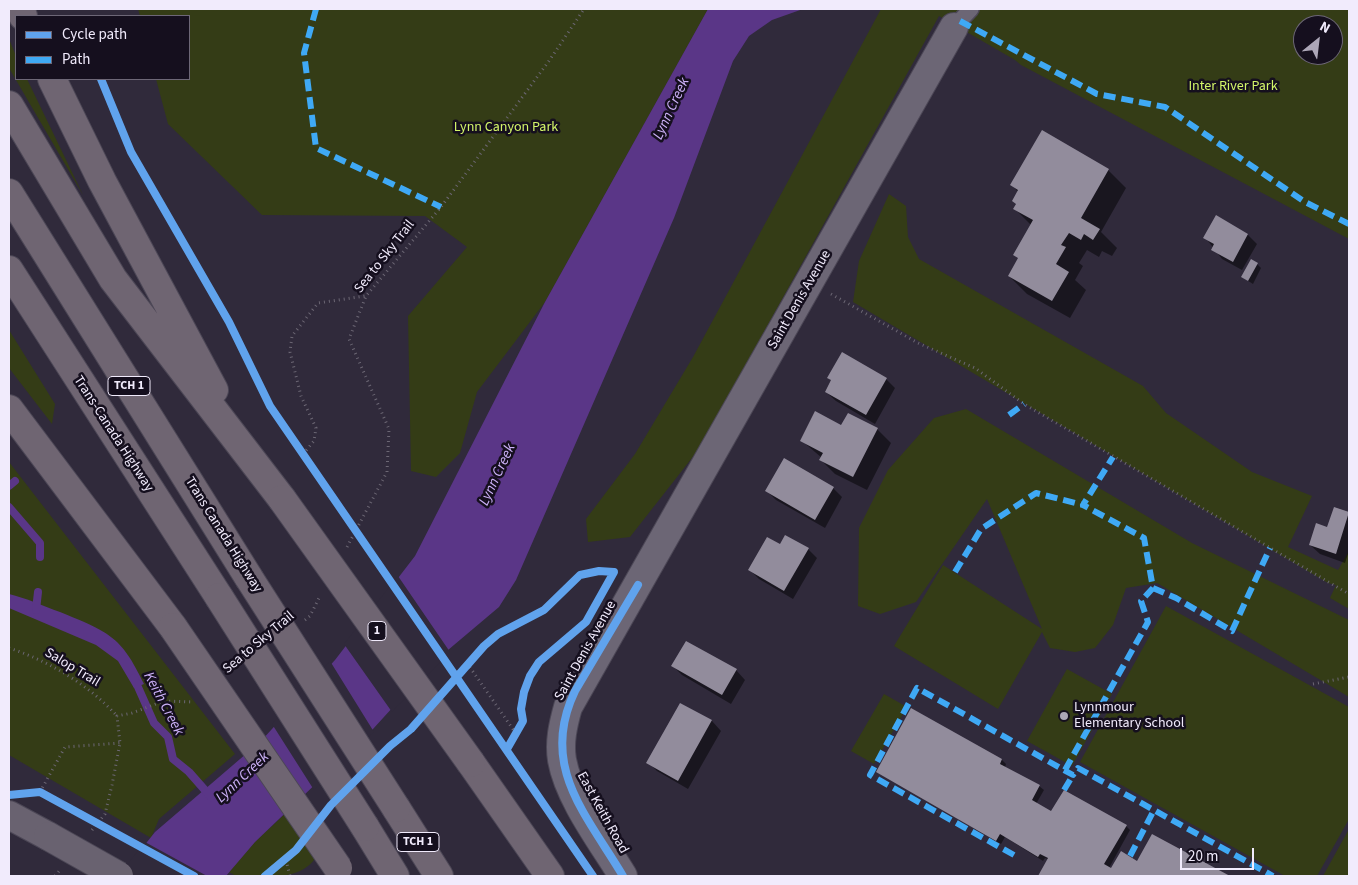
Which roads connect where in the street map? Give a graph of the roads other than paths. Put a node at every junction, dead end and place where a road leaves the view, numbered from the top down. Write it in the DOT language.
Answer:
graph roads {
  1 [pos="963,18"];
  2 [pos="52,80"];
  3 [pos="9,106"];
  4 [pos="9,193"];
  5 [pos="9,270"];
  6 [pos="9,409"];
  7 [pos="254,464"];
  8 [pos="562,761"];
  9 [pos="9,815"];
  10 [pos="341,872"];
  11 [pos="120,876"];
  12 [pos="395,876"];
  13 [pos="439,876"];
  14 [pos="550,876"];
  15 [pos="623,876"];
  1 -- 8 [label="street, Saint Denis Avenue"];
  2 -- 7 [label="highway"];
  3 -- 7 [label="highway"];
  4 -- 13 [label="highway, Trans Canada Highway / TCH 1, bridge"];
  5 -- 12 [label="highway, Trans-Canada Highway / TCH 1, bridge"];
  6 -- 10 [label="highway, bridge"];
  7 -- 14 [label="highway, 1, bridge"];
  8 -- 15 [label="street, East Keith Road"];
  9 -- 11 [label="main road, bridge"];
}
